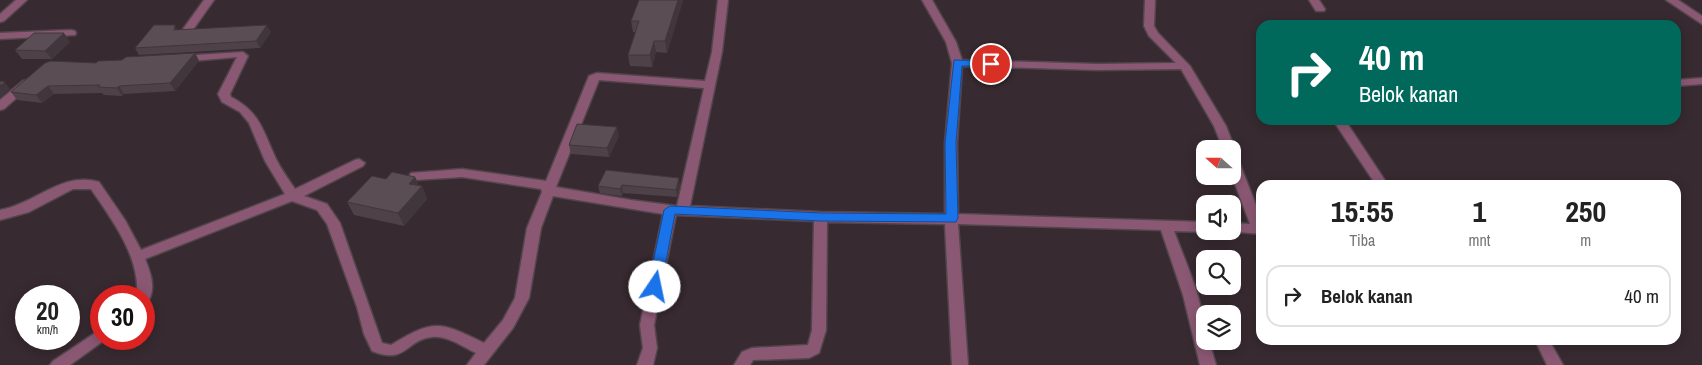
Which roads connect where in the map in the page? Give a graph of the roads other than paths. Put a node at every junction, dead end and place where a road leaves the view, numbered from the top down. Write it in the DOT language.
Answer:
graph roads {
  1 [pos="22,0"];
  2 [pos="209,0"];
  3 [pos="723,0"];
  4 [pos="927,0"];
  5 [pos="1150,0"];
  6 [pos="1314,0"];
  7 [pos="1671,0"];
  8 [pos="1320,9"];
  9 [pos="0,19"];
  10 [pos="1702,21"];
  11 [pos="186,32"];
  12 [pos="71,33"];
  13 [pos="0,36"];
  14 [pos="169,59"];
  15 [pos="958,62"];
  16 [pos="1185,66"];
  17 [pos="33,78"];
  18 [pos="1702,82"];
  19 [pos="1681,83"];
  20 [pos="709,85"];
  21 [pos="0,106"];
  22 [pos="1342,125"];
  23 [pos="1225,140"];
  24 [pos="359,163"];
  25 [pos="415,176"];
  26 [pos="1379,180"];
  27 [pos="1241,182"];
  28 [pos="548,188"];
  29 [pos="292,196"];
  30 [pos="676,209"];
  31 [pos="0,215"];
  32 [pos="821,217"];
  33 [pos="952,218"];
  34 [pos="1256,219"];
  35 [pos="1166,226"];
  36 [pos="1196,227"];
  37 [pos="1241,228"];
  38 [pos="1256,229"];
  39 [pos="137,257"];
  40 [pos="144,285"];
  41 [pos="90,343"];
  42 [pos="1545,345"];
  43 [pos="485,351"];
  44 [pos="58,365"];
  45 [pos="475,365"];
  46 [pos="645,365"];
  47 [pos="742,365"];
  48 [pos="960,365"];
  49 [pos="1208,365"];
  50 [pos="1555,365"];
  1 -- 9 [label="street"];
  2 -- 11 [label="street"];
  3 -- 20 [label="street"];
  4 -- 15 [label="street"];
  5 -- 16 [label="street"];
  6 -- 8 [label="street"];
  7 -- 10 [label="street"];
  12 -- 13 [label="street"];
  14 -- 29 [label="street"];
  15 -- 16 [label="street"];
  15 -- 33 [label="street"];
  16 -- 23 [label="street"];
  17 -- 21 [label="street"];
  18 -- 19 [label="street"];
  20 -- 28 [label="street"];
  20 -- 30 [label="street"];
  22 -- 26 [label="street"];
  24 -- 29 [label="street"];
  25 -- 28 [label="street"];
  27 -- 34 [label="street"];
  28 -- 30 [label="street"];
  28 -- 43 [label="street"];
  29 -- 39 [label="street"];
  29 -- 43 [label="street"];
  30 -- 32 [label="street"];
  30 -- 46 [label="street"];
  31 -- 39 [label="street"];
  32 -- 33 [label="street"];
  32 -- 47 [label="street"];
  33 -- 35 [label="street"];
  33 -- 48 [label="street"];
  35 -- 36 [label="street"];
  35 -- 49 [label="street"];
  37 -- 38 [label="street"];
  39 -- 40 [label="street"];
  41 -- 44 [label="street"];
  42 -- 50 [label="street"];
  43 -- 45 [label="street"];
}
